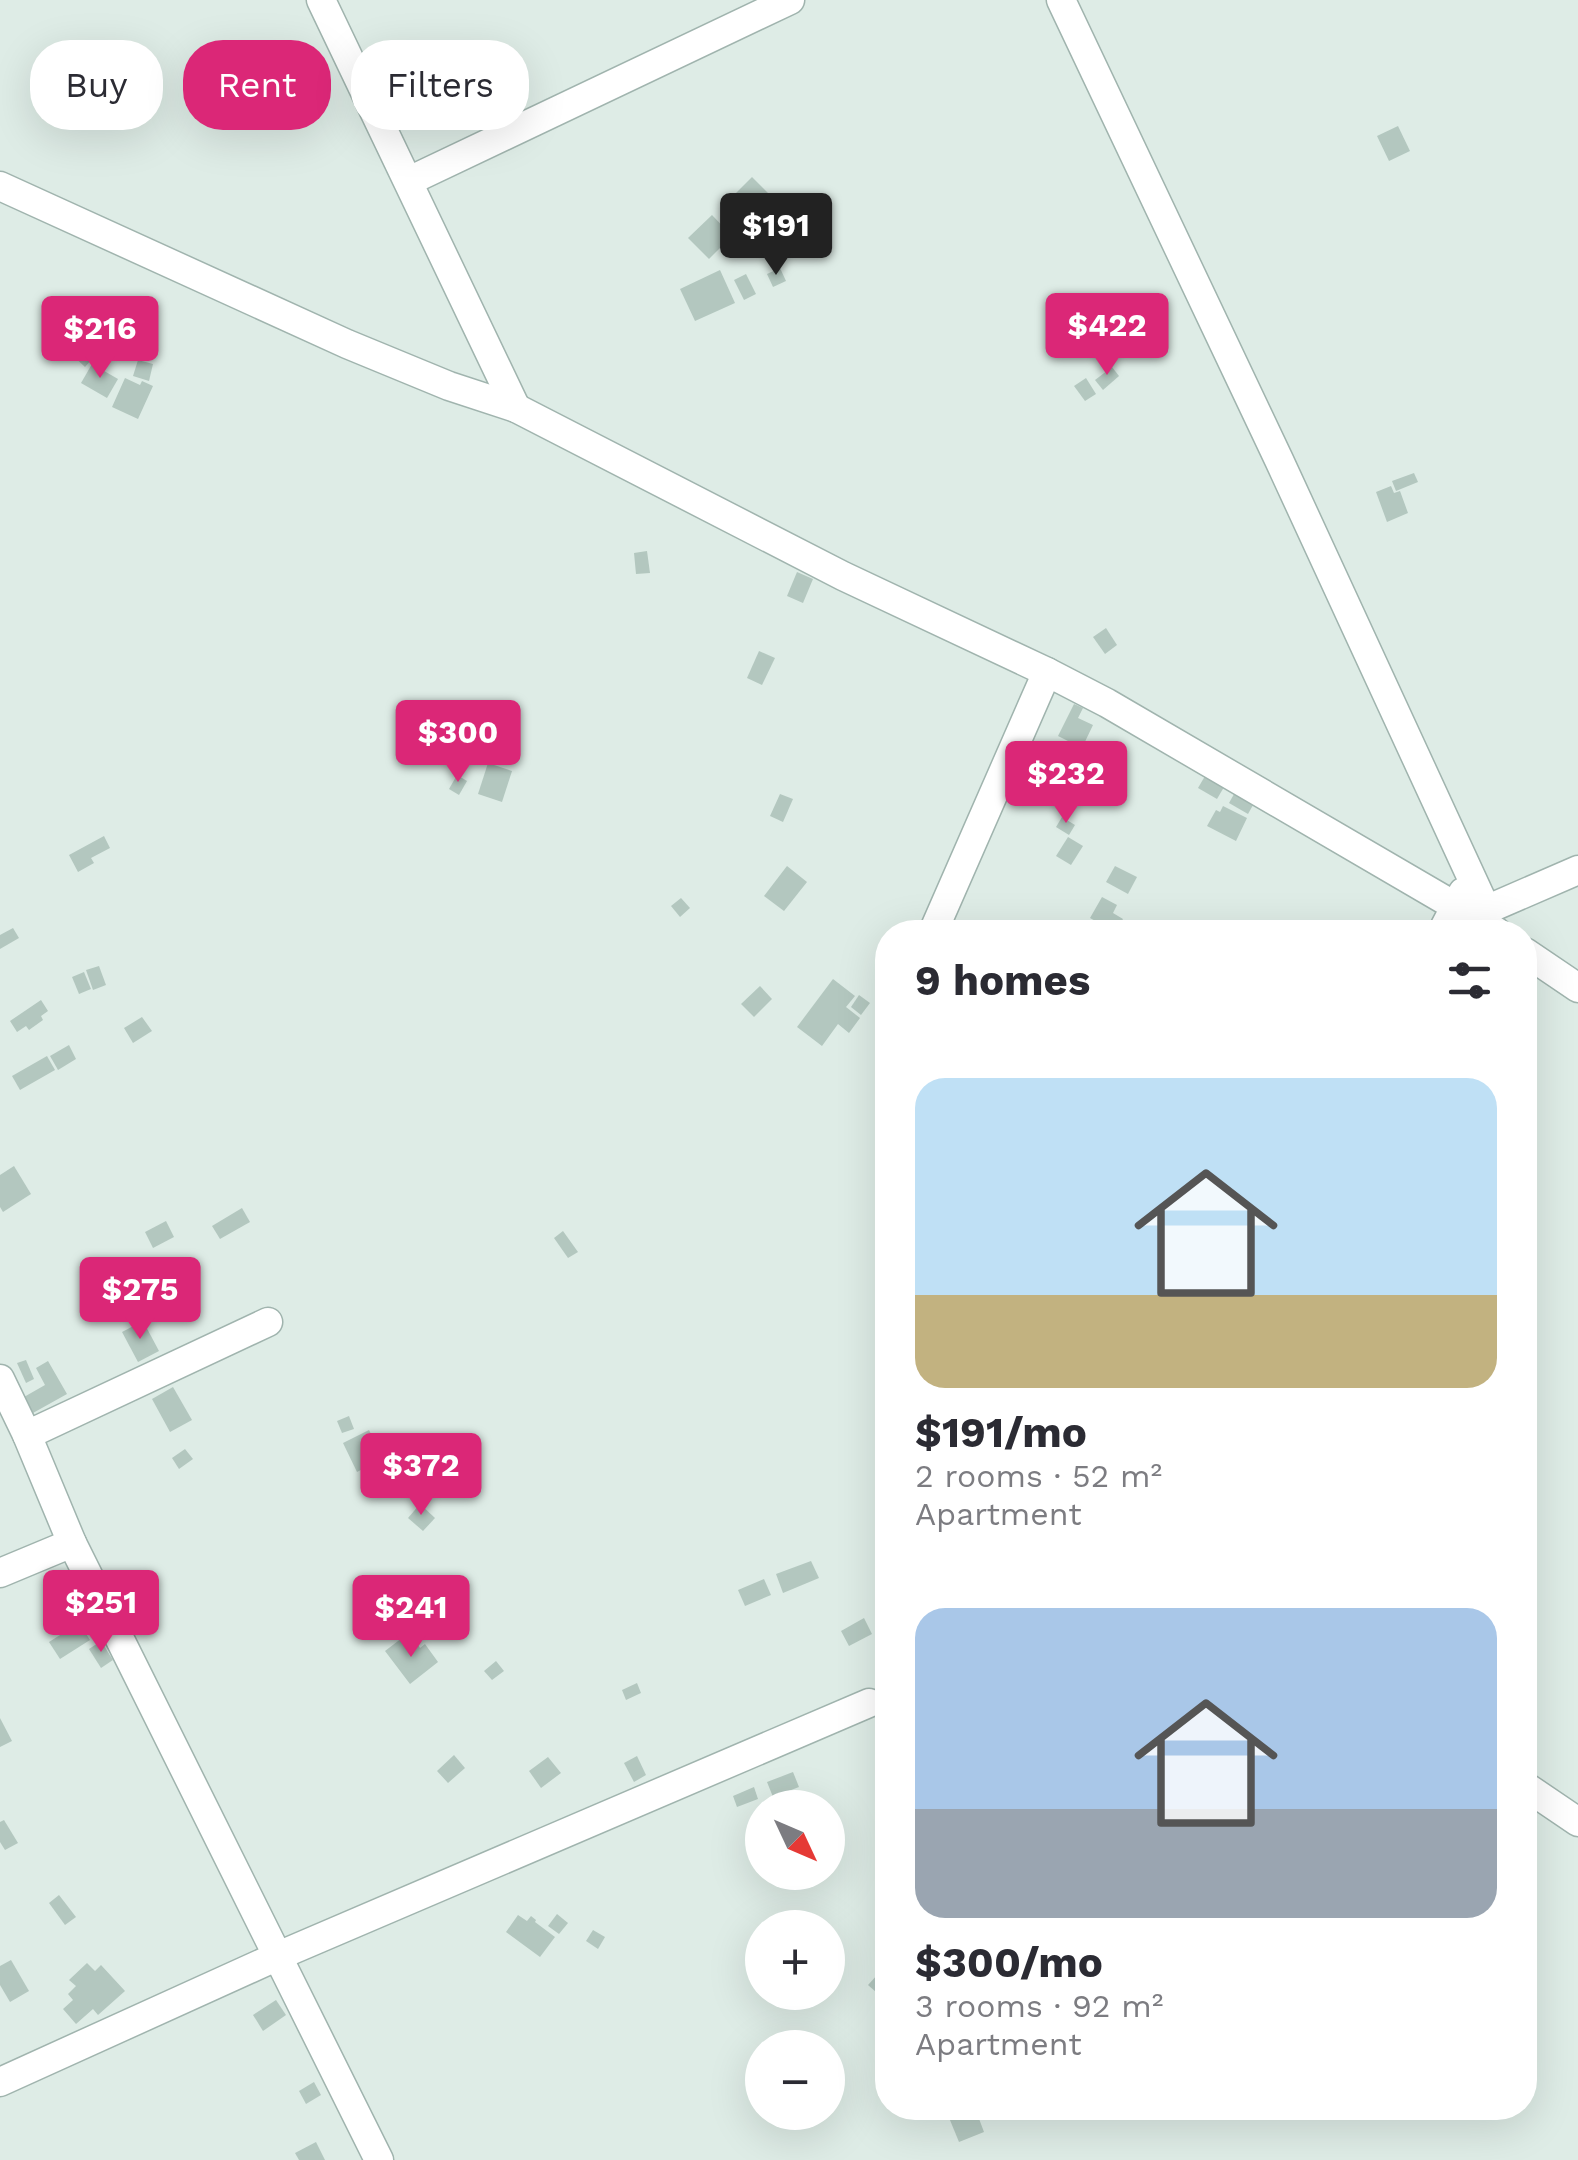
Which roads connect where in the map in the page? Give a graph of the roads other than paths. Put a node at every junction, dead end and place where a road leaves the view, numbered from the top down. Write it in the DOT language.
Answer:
graph roads {
  1 [pos="321,0"];
  2 [pos="790,0"];
  3 [pos="1061,0"];
  4 [pos="409,181"];
  5 [pos="0,186"];
  6 [pos="516,408"];
  7 [pos="1046,672"];
  8 [pos="1578,870"];
  9 [pos="1477,916"];
  10 [pos="938,920"];
  11 [pos="1537,960"];
  12 [pos="1578,988"];
  13 [pos="268,1322"];
  14 [pos="0,1379"];
  15 [pos="27,1435"];
  16 [pos="72,1542"];
  17 [pos="0,1573"];
  18 [pos="868,1702"];
  19 [pos="1537,1794"];
  20 [pos="1578,1822"];
  21 [pos="278,1956"];
  22 [pos="0,2082"];
  23 [pos="380,2160"];
  1 -- 4 [label="street"];
  2 -- 4 [label="street"];
  3 -- 9 [label="street"];
  4 -- 6 [label="street"];
  5 -- 6 [label="street"];
  6 -- 7 [label="street"];
  7 -- 9 [label="street"];
  7 -- 10 [label="street"];
  8 -- 9 [label="street"];
  11 -- 12 [label="street"];
  13 -- 15 [label="street"];
  14 -- 15 [label="street"];
  15 -- 16 [label="street"];
  16 -- 17 [label="street"];
  16 -- 21 [label="street"];
  18 -- 21 [label="street"];
  19 -- 20 [label="street"];
  21 -- 22 [label="street"];
  21 -- 23 [label="street"];
}
